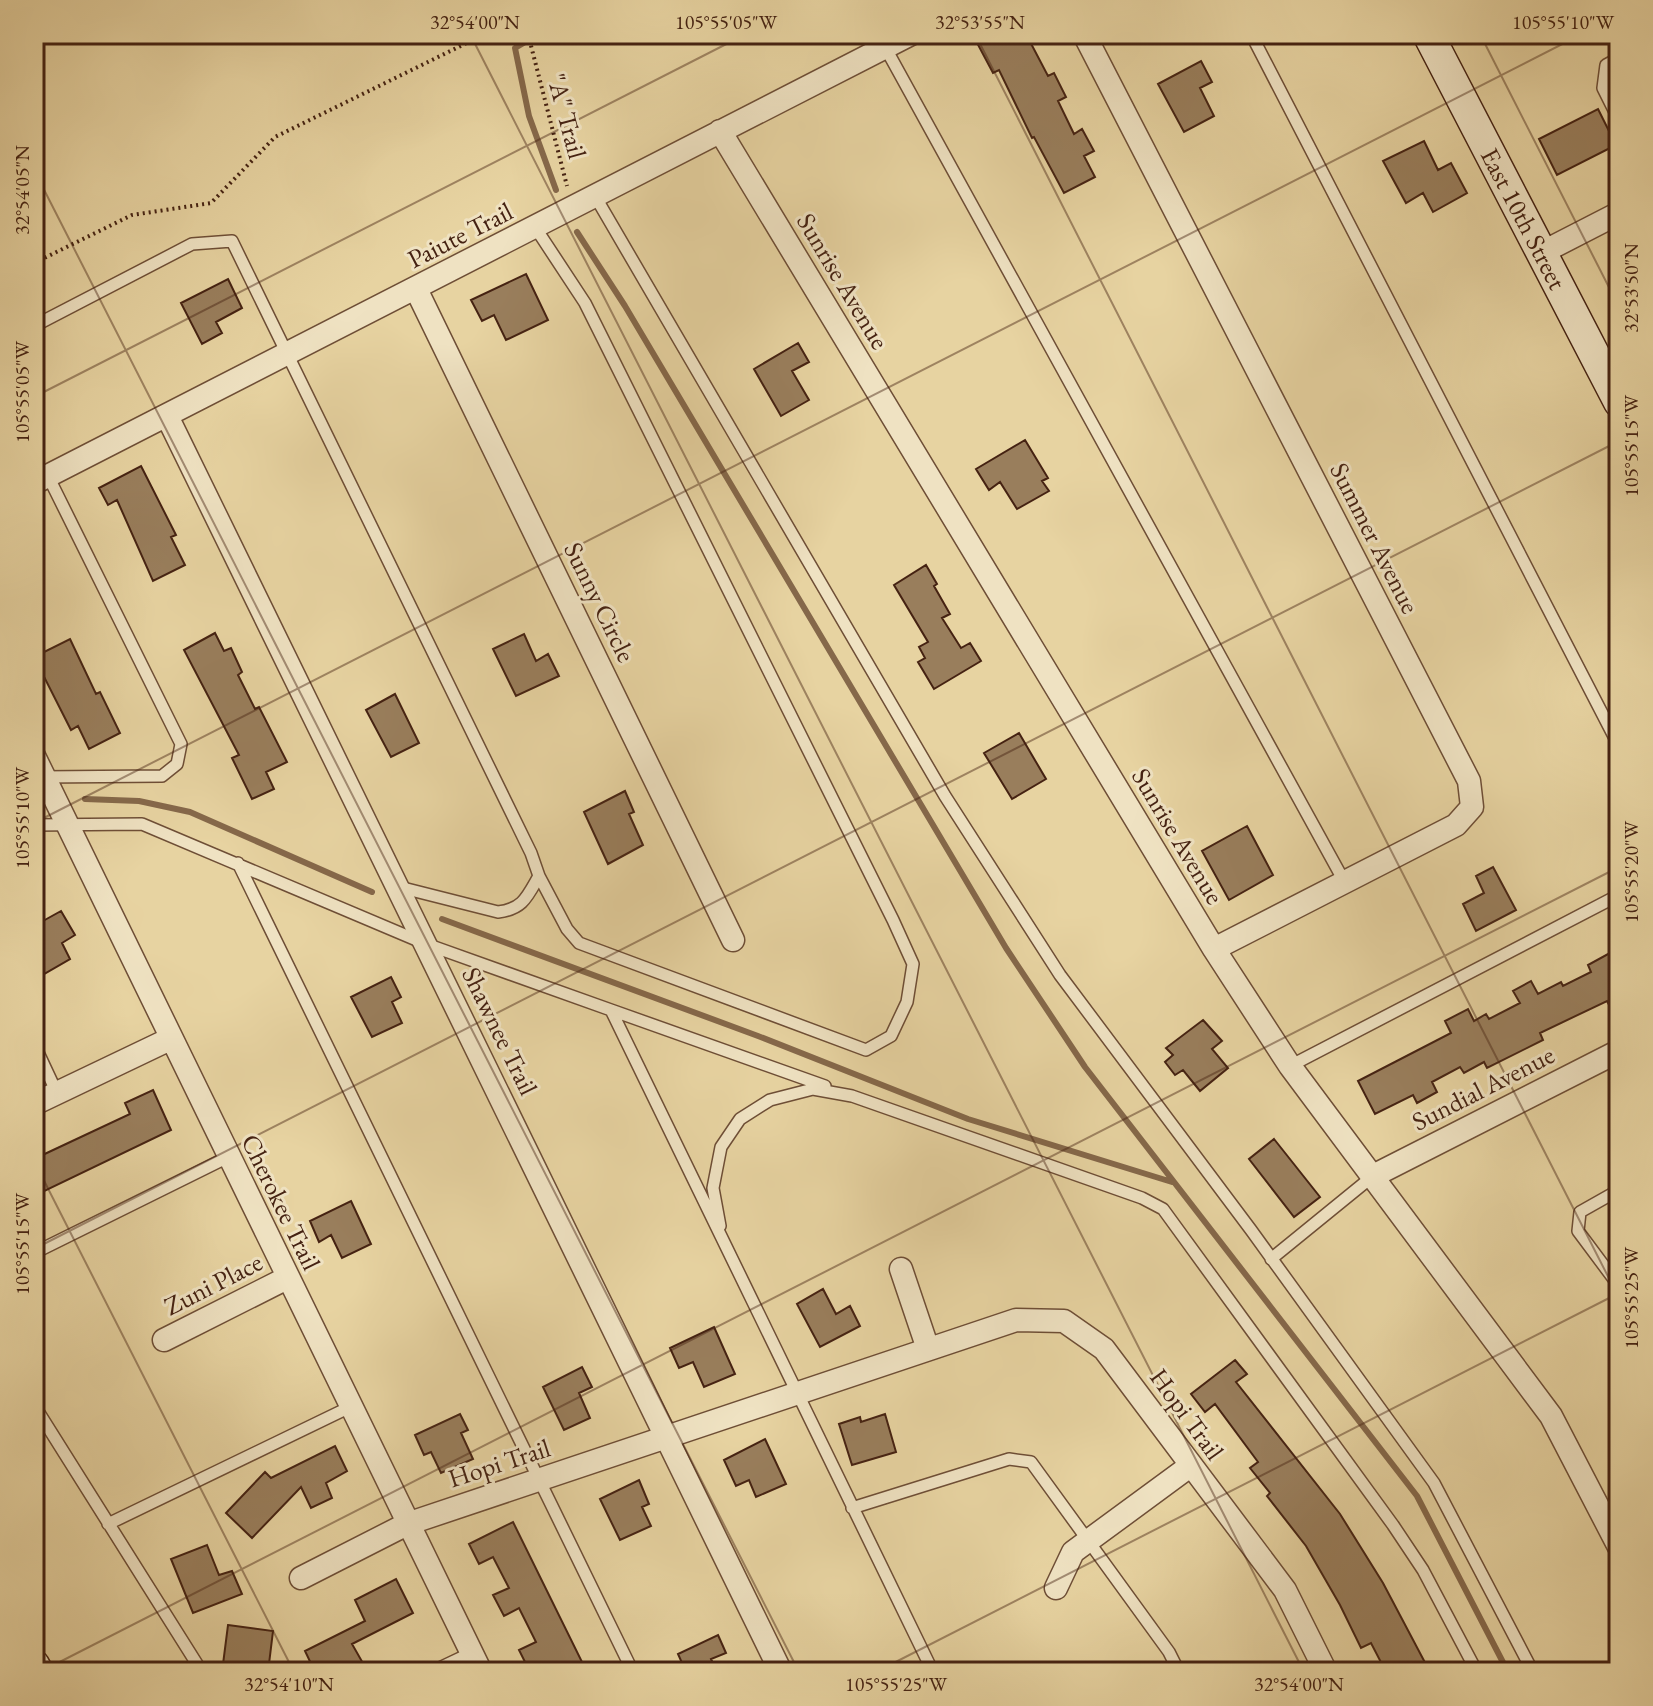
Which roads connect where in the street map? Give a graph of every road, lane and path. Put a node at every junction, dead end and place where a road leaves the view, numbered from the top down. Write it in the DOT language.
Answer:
graph roads {
  1 [pos="485,34"];
  2 [pos="528,34"];
  3 [pos="911,34"];
  4 [pos="1084,34"];
  5 [pos="1251,34"];
  6 [pos="1428,34"];
  7 [pos="885,47"];
  8 [pos="1619,58"];
  9 [pos="1619,120"];
  10 [pos="720,131"];
  11 [pos="595,196"];
  12 [pos="573,208"];
  13 [pos="1619,213"];
  14 [pos="535,227"];
  15 [pos="1543,252"];
  16 [pos="34,263"];
  17 [pos="416,289"];
  18 [pos="34,326"];
  19 [pos="288,355"];
  20 [pos="1619,402"];
  21 [pos="167,416"];
  22 [pos="41,480"];
  23 [pos="1619,746"];
  24 [pos="34,756"];
  25 [pos="39,777"];
  26 [pos="34,825"];
  27 [pos="67,825"];
  28 [pos="238,863"];
  29 [pos="539,876"];
  30 [pos="1344,881"];
  31 [pos="398,887"];
  32 [pos="1619,895"];
  33 [pos="733,940"];
  34 [pos="426,944"];
  35 [pos="1214,949"];
  36 [pos="611,1010"];
  37 [pos="170,1039"];
  38 [pos="34,1044"];
  39 [pos="1619,1051"];
  40 [pos="1290,1066"];
  41 [pos="57,1093"];
  42 [pos="852,1096"];
  43 [pos="34,1104"];
  44 [pos="228,1157"];
  45 [pos="1373,1176"];
  46 [pos="1619,1190"];
  47 [pos="724,1243"];
  48 [pos="34,1253"];
  49 [pos="1271,1259"];
  50 [pos="901,1269"];
  51 [pos="287,1278"];
  52 [pos="1619,1286"];
  53 [pos="164,1340"];
  54 [pos="928,1349"];
  55 [pos="796,1392"];
  56 [pos="34,1405"];
  57 [pos="350,1407"];
  58 [pos="668,1437"];
  59 [pos="1190,1466"];
  60 [pos="538,1480"];
  61 [pos="852,1508"];
  62 [pos="108,1524"];
  63 [pos="407,1524"];
  64 [pos="1088,1541"];
  65 [pos="1619,1547"];
  66 [pos="301,1578"];
  67 [pos="1056,1588"];
  68 [pos="476,1662"];
  69 [pos="34,1665"];
  70 [pos="38,1672"];
  71 [pos="202,1672"];
  72 [pos="431,1672"];
  73 [pos="633,1672"];
  74 [pos="781,1672"];
  75 [pos="933,1672"];
  76 [pos="1179,1672"];
  77 [pos="1326,1672"];
  78 [pos="1477,1672"];
  79 [pos="1533,1672"];
  1 -- 16 [label="path"];
  2 -- 12 [label="path, \"A\" Trail"];
  3 -- 7 [label="street, Paiute Trail"];
  4 -- 30 [label="street, Summer Avenue"];
  5 -- 23 [label="lane"];
  6 -- 15 [label="street, East 10th Street"];
  7 -- 10 [label="street, Paiute Trail"];
  7 -- 30 [label="lane"];
  8 -- 9 [label="lane"];
  10 -- 11 [label="street, Paiute Trail"];
  10 -- 35 [label="street, Sunrise Avenue"];
  11 -- 12 [label="street, Paiute Trail"];
  11 -- 49 [label="lane"];
  12 -- 14 [label="street, Paiute Trail"];
  13 -- 15 [label="street"];
  14 -- 17 [label="street, Paiute Trail"];
  14 -- 29 [label="lane"];
  15 -- 20 [label="street, East 10th Street"];
  17 -- 19 [label="street, Paiute Trail"];
  17 -- 33 [label="street, Sunny Circle"];
  18 -- 19 [label="lane"];
  19 -- 21 [label="street, Paiute Trail"];
  19 -- 29 [label="lane"];
  21 -- 22 [label="street, Paiute Trail"];
  21 -- 31 [label="street, Shawnee Trail"];
  22 -- 25 [label="lane"];
  24 -- 25 [label="street, Cherokee Trail"];
  25 -- 27 [label="street, Cherokee Trail"];
  26 -- 27 [label="lane"];
  27 -- 28 [label="lane"];
  27 -- 37 [label="street, Cherokee Trail"];
  28 -- 34 [label="lane"];
  28 -- 60 [label="lane"];
  29 -- 31 [label="lane"];
  30 -- 35 [label="street, Summer Avenue"];
  31 -- 34 [label="street, Shawnee Trail"];
  32 -- 40 [label="lane"];
  34 -- 36 [label="lane"];
  34 -- 58 [label="street, Shawnee Trail"];
  35 -- 40 [label="street, Sunrise Avenue"];
  36 -- 42 [label="lane"];
  36 -- 47 [label="lane"];
  37 -- 41 [label="street"];
  37 -- 44 [label="street, Cherokee Trail"];
  38 -- 41 [label="lane"];
  39 -- 45 [label="street, Sundial Avenue"];
  40 -- 45 [label="street, Sunrise Avenue"];
  41 -- 43 [label="street"];
  42 -- 47 [label="lane"];
  42 -- 78 [label="lane"];
  44 -- 48 [label="lane"];
  44 -- 51 [label="street, Cherokee Trail"];
  45 -- 49 [label="lane"];
  45 -- 65 [label="street, Sunrise Avenue"];
  46 -- 52 [label="lane"];
  47 -- 55 [label="lane"];
  49 -- 79 [label="lane"];
  50 -- 54 [label="street"];
  51 -- 53 [label="street, Zuni Place"];
  51 -- 57 [label="street, Cherokee Trail"];
  54 -- 55 [label="street, Hopi Trail"];
  54 -- 59 [label="street, Hopi Trail"];
  55 -- 58 [label="street, Hopi Trail"];
  55 -- 61 [label="lane"];
  56 -- 62 [label="lane"];
  57 -- 62 [label="lane"];
  57 -- 63 [label="street, Cherokee Trail"];
  58 -- 60 [label="street, Hopi Trail"];
  58 -- 74 [label="street, Shawnee Trail"];
  59 -- 64 [label="street"];
  59 -- 77 [label="street, Hopi Trail"];
  60 -- 63 [label="street, Hopi Trail"];
  60 -- 73 [label="lane"];
  61 -- 64 [label="lane"];
  61 -- 75 [label="lane"];
  62 -- 71 [label="lane"];
  63 -- 66 [label="street, Hopi Trail"];
  63 -- 68 [label="street, Cherokee Trail"];
  64 -- 67 [label="street"];
  64 -- 76 [label="lane"];
  68 -- 72 [label="lane"];
  69 -- 70 [label="street"];
}
